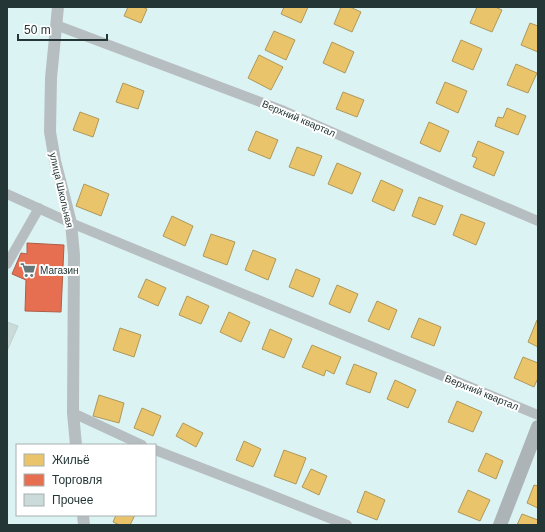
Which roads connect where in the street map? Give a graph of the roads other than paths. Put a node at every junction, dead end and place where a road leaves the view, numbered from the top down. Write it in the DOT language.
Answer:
graph roads {
  1 [pos="58,7"];
  2 [pos="56,24"];
  3 [pos="7,194"];
  4 [pos="38,208"];
  5 [pos="538,221"];
  6 [pos="71,223"];
  7 [pos="7,264"];
  8 [pos="73,413"];
  9 [pos="538,415"];
  10 [pos="538,427"];
  11 [pos="76,444"];
  12 [pos="140,444"];
  13 [pos="156,450"];
  14 [pos="347,525"];
  15 [pos="500,525"];
  1 -- 2 [label="street, улица Школьная"];
  2 -- 5 [label="street, Верхний квартал"];
  2 -- 6 [label="street, улица Школьная"];
  3 -- 4 [label="street, Верхний квартал"];
  4 -- 6 [label="street, Верхний квартал"];
  4 -- 7 [label="street"];
  6 -- 8 [label="street, улица Школьная"];
  6 -- 9 [label="street, Верхний квартал"];
  8 -- 11 [label="street, улица Школьная"];
  8 -- 12 [label="street"];
  10 -- 15 [label="main road"];
  13 -- 14 [label="street"];
}
